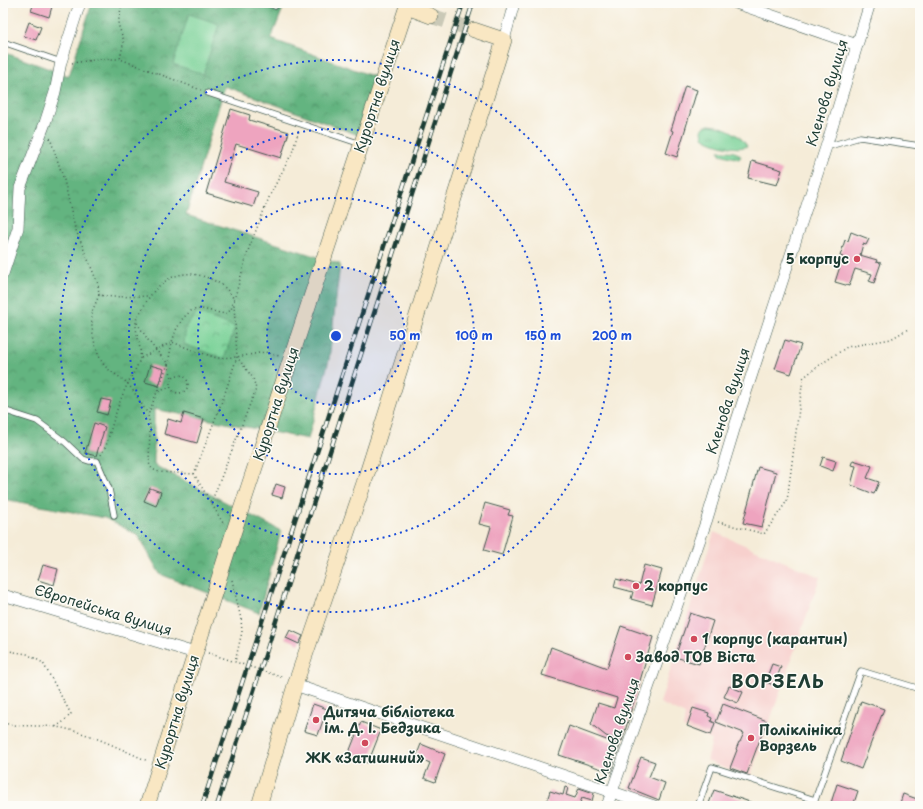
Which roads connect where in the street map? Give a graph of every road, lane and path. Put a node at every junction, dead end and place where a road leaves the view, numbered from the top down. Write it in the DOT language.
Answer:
graph roads {
  1 [pos="80,3"];
  2 [pos="122,3"];
  3 [pos="268,3"];
  4 [pos="514,3"];
  5 [pos="736,3"];
  6 [pos="870,3"];
  7 [pos="407,5"];
  8 [pos="275,6"];
  9 [pos="432,16"];
  10 [pos="474,30"];
  11 [pos="504,40"];
  12 [pos="3,42"];
  13 [pos="857,45"];
  14 [pos="120,60"];
  15 [pos="61,62"];
  16 [pos="208,93"];
  17 [pos="45,123"];
  18 [pos="301,125"];
  19 [pos="361,144"];
  20 [pos="920,146"];
  21 [pos="826,147"];
  22 [pos="3,274"];
  23 [pos="99,295"];
  24 [pos="149,296"];
  25 [pos="234,300"];
  26 [pos="136,321"];
  27 [pos="908,329"];
  28 [pos="172,342"];
  29 [pos="155,351"];
  30 [pos="237,357"];
  31 [pos="140,358"];
  32 [pos="290,359"];
  33 [pos="168,364"];
  34 [pos="172,378"];
  35 [pos="127,384"];
  36 [pos="171,387"];
  37 [pos="159,391"];
  38 [pos="3,410"];
  39 [pos="148,415"];
  40 [pos="97,461"];
  41 [pos="194,474"];
  42 [pos="211,502"];
  43 [pos="114,515"];
  44 [pos="707,519"];
  45 [pos="232,537"];
  46 [pos="232,579"];
  47 [pos="3,595"];
  48 [pos="3,650"];
  49 [pos="196,651"];
  50 [pos="235,662"];
  51 [pos="296,683"];
  52 [pos="920,689"];
  53 [pos="3,723"];
  54 [pos="53,728"];
  55 [pos="160,766"];
  56 [pos="611,791"];
  57 [pos="147,806"];
  58 [pos="258,806"];
  59 [pos="607,806"];
  60 [pos="654,806"];
  61 [pos="698,806"];
  1 -- 15 [label="street"];
  2 -- 14 [label="path"];
  3 -- 8 [label="lane"];
  4 -- 11 [label="street"];
  5 -- 13 [label="street"];
  6 -- 13 [label="street, Кленова вулиця"];
  7 -- 9 [label="street"];
  7 -- 19 [label="street, Курортна вулиця"];
  10 -- 11 [label="street"];
  11 -- 51 [label="street"];
  12 -- 15 [label="lane"];
  13 -- 21 [label="street, Кленова вулиця"];
  14 -- 15 [label="path"];
  14 -- 16 [label="path"];
  15 -- 17 [label="street"];
  16 -- 18 [label="lane"];
  17 -- 22 [label="street"];
  17 -- 23 [label="path"];
  18 -- 19 [label="lane"];
  18 -- 25 [label="path"];
  19 -- 32 [label="street, Курортна вулиця"];
  20 -- 21 [label="lane"];
  21 -- 44 [label="street, Кленова вулиця"];
  23 -- 24 [label="path"];
  23 -- 35 [label="path"];
  24 -- 25 [label="path"];
  24 -- 26 [label="path"];
  25 -- 28 [label="path"];
  25 -- 30 [label="path"];
  26 -- 29 [label="path"];
  26 -- 31 [label="path"];
  27 -- 44 [label="path"];
  28 -- 29 [label="path"];
  28 -- 30 [label="path"];
  28 -- 33 [label="path"];
  29 -- 31 [label="path"];
  29 -- 33 [label="path"];
  30 -- 32 [label="path"];
  30 -- 41 [label="path"];
  30 -- 42 [label="path"];
  31 -- 35 [label="path"];
  32 -- 45 [label="street, Курортна вулиця"];
  33 -- 34 [label="path"];
  33 -- 37 [label="path"];
  34 -- 36 [label="path"];
  34 -- 36 [label="path"];
  35 -- 39 [label="path"];
  35 -- 40 [label="path"];
  36 -- 37 [label="path"];
  37 -- 39 [label="path"];
  38 -- 40 [label="lane"];
  39 -- 41 [label="path"];
  40 -- 43 [label="lane"];
  41 -- 42 [label="path"];
  42 -- 45 [label="path"];
  44 -- 56 [label="street, Кленова вулиця"];
  45 -- 49 [label="street, Курортна вулиця"];
  46 -- 50 [label="path"];
  47 -- 49 [label="street, Європейська вулиця"];
  48 -- 54 [label="path"];
  49 -- 50 [label="path"];
  49 -- 55 [label="street, Курортна вулиця"];
  50 -- 51 [label="path"];
  51 -- 56 [label="street"];
  51 -- 58 [label="street"];
  52 -- 61 [label="lane"];
  53 -- 54 [label="path"];
  54 -- 55 [label="path"];
  55 -- 57 [label="street, Курортна вулиця"];
  56 -- 59 [label="street, Кленова вулиця"];
  56 -- 60 [label="street"];
}
